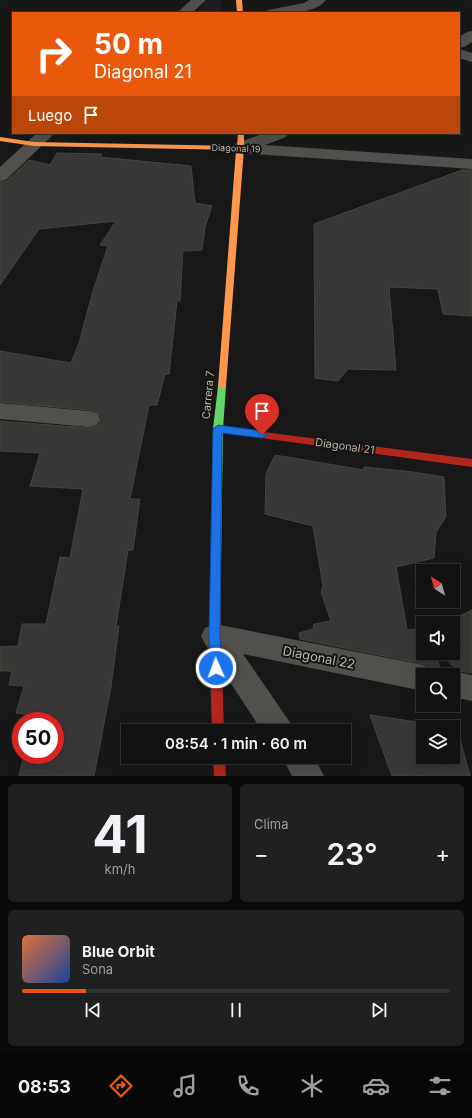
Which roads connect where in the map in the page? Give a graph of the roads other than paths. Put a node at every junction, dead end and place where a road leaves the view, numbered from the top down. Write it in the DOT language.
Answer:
graph roads {
  1 [pos="199,0"];
  2 [pos="239,0"];
  3 [pos="313,3"];
  4 [pos="185,12"];
  5 [pos="240,12"];
  6 [pos="277,12"];
  7 [pos="324,12"];
  8 [pos="472,35"];
  9 [pos="460,43"];
  10 [pos="460,53"];
  11 [pos="472,58"];
  12 [pos="274,134"];
  13 [pos="40,138"];
  14 [pos="0,139"];
  15 [pos="241,140"];
  16 [pos="472,164"];
  17 [pos="0,176"];
  18 [pos="0,411"];
  19 [pos="89,419"];
  20 [pos="218,429"];
  21 [pos="472,463"];
  22 [pos="215,636"];
  23 [pos="416,677"];
  24 [pos="460,685"];
  25 [pos="472,688"];
  26 [pos="218,724"];
  27 [pos="274,724"];
  28 [pos="219,764"];
  29 [pos="301,764"];
  30 [pos="220,776"];
  31 [pos="309,776"];
  1 -- 4 [label="street"];
  2 -- 5 [label="main road"];
  3 -- 6 [label="street"];
  3 -- 7 [label="street"];
  8 -- 9 [label="street"];
  10 -- 11 [label="street"];
  12 -- 15 [label="street"];
  13 -- 14 [label="main road, Diagonal 19"];
  13 -- 15 [label="main road, Diagonal 19"];
  13 -- 17 [label="street"];
  15 -- 16 [label="street, Diagonal 19"];
  15 -- 20 [label="main road, Carrera 7"];
  18 -- 19 [label="street"];
  20 -- 21 [label="main road, Diagonal 21"];
  20 -- 22 [label="main road, Carrera 7"];
  22 -- 23 [label="street, Diagonal 22"];
  22 -- 26 [label="main road, Carrera 7"];
  22 -- 27 [label="street"];
  24 -- 25 [label="street"];
  28 -- 30 [label="main road"];
  29 -- 31 [label="street"];
}
